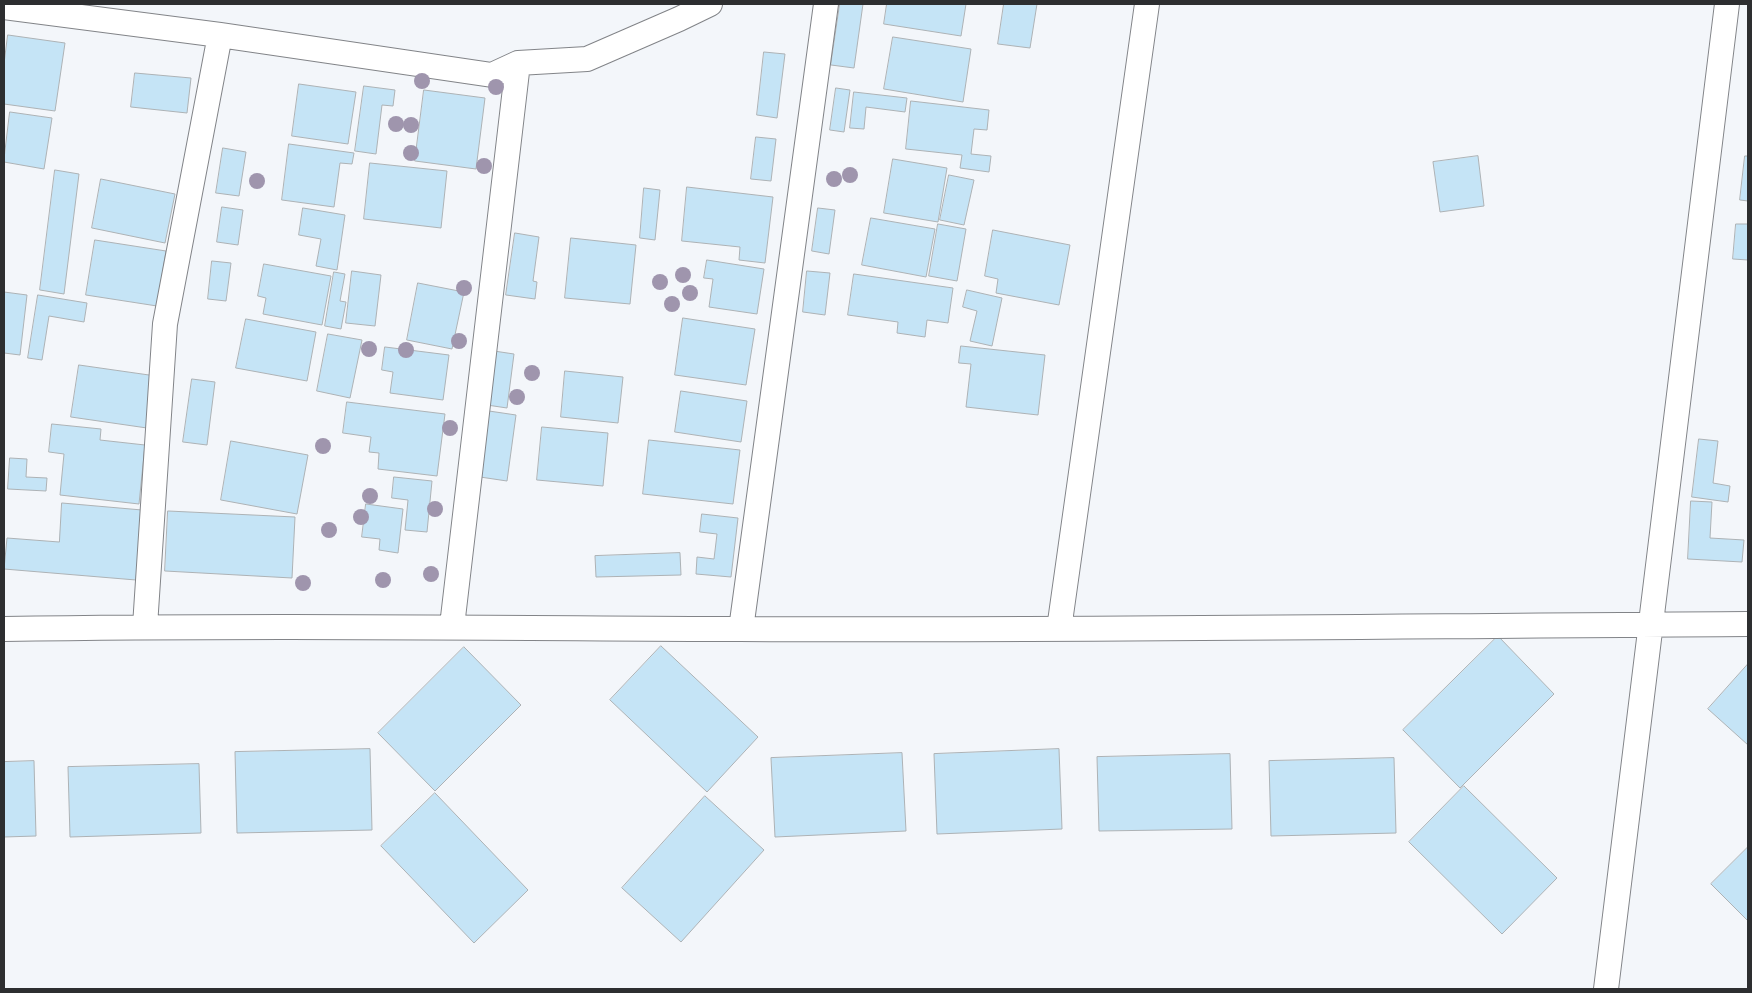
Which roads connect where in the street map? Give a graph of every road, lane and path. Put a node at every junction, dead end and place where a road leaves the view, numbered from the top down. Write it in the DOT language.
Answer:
graph roads {
  1 [pos="710,4"];
  2 [pos="826,4"];
  3 [pos="1147,4"];
  4 [pos="1727,4"];
  5 [pos="4,7"];
  6 [pos="220,35"];
  7 [pos="518,63"];
  8 [pos="1650,624"];
  9 [pos="1748,624"];
  10 [pos="145,626"];
  11 [pos="452,626"];
  12 [pos="4,629"];
  13 [pos="741,629"];
  14 [pos="1059,629"];
  15 [pos="1606,989"];
  1 -- 7 [label="street"];
  2 -- 13 [label="street"];
  3 -- 14 [label="street"];
  4 -- 8 [label="street"];
  5 -- 6 [label="street"];
  6 -- 7 [label="street"];
  6 -- 10 [label="street"];
  7 -- 11 [label="street"];
  8 -- 9 [label="street"];
  8 -- 14 [label="street"];
  8 -- 15 [label="street"];
  10 -- 11 [label="street"];
  10 -- 12 [label="street"];
  11 -- 13 [label="street"];
  13 -- 14 [label="street"];
}
